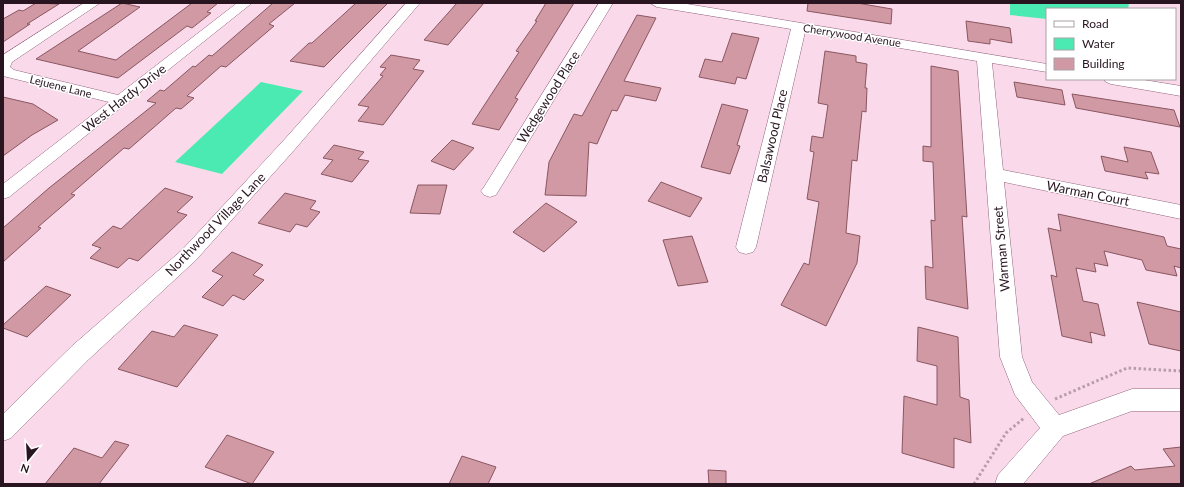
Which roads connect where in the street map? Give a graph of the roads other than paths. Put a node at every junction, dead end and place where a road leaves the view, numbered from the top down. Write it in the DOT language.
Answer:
graph roads {
  1 [pos="93,3"];
  2 [pos="245,3"];
  3 [pos="413,3"];
  4 [pos="606,3"];
  5 [pos="657,3"];
  6 [pos="799,26"];
  7 [pos="984,57"];
  8 [pos="3,67"];
  9 [pos="1046,68"];
  10 [pos="1117,80"];
  11 [pos="1181,91"];
  12 [pos="121,100"];
  13 [pos="994,174"];
  14 [pos="490,191"];
  15 [pos="3,192"];
  16 [pos="1181,212"];
  17 [pos="746,247"];
  18 [pos="1181,400"];
  19 [pos="1055,428"];
  20 [pos="3,430"];
  21 [pos="1008,484"];
  1 -- 8 [label="street, Lejuene Lane"];
  2 -- 12 [label="street, West Hardy Drive"];
  3 -- 20 [label="street, Northwood Village Lane"];
  4 -- 14 [label="street, Wedgewood Place"];
  5 -- 6 [label="street, Cherrywood Avenue"];
  6 -- 7 [label="street, Cherrywood Avenue"];
  6 -- 17 [label="street, Balsawood Place"];
  7 -- 9 [label="street, Cherrywood Avenue"];
  7 -- 13 [label="street, Warman Street"];
  8 -- 12 [label="street, Lejuene Lane"];
  10 -- 11 [label="street"];
  12 -- 15 [label="street, West Hardy Drive"];
  13 -- 16 [label="street, Warman Court"];
  13 -- 19 [label="street, Warman Street"];
  18 -- 19 [label="street"];
  19 -- 21 [label="street"];
}
